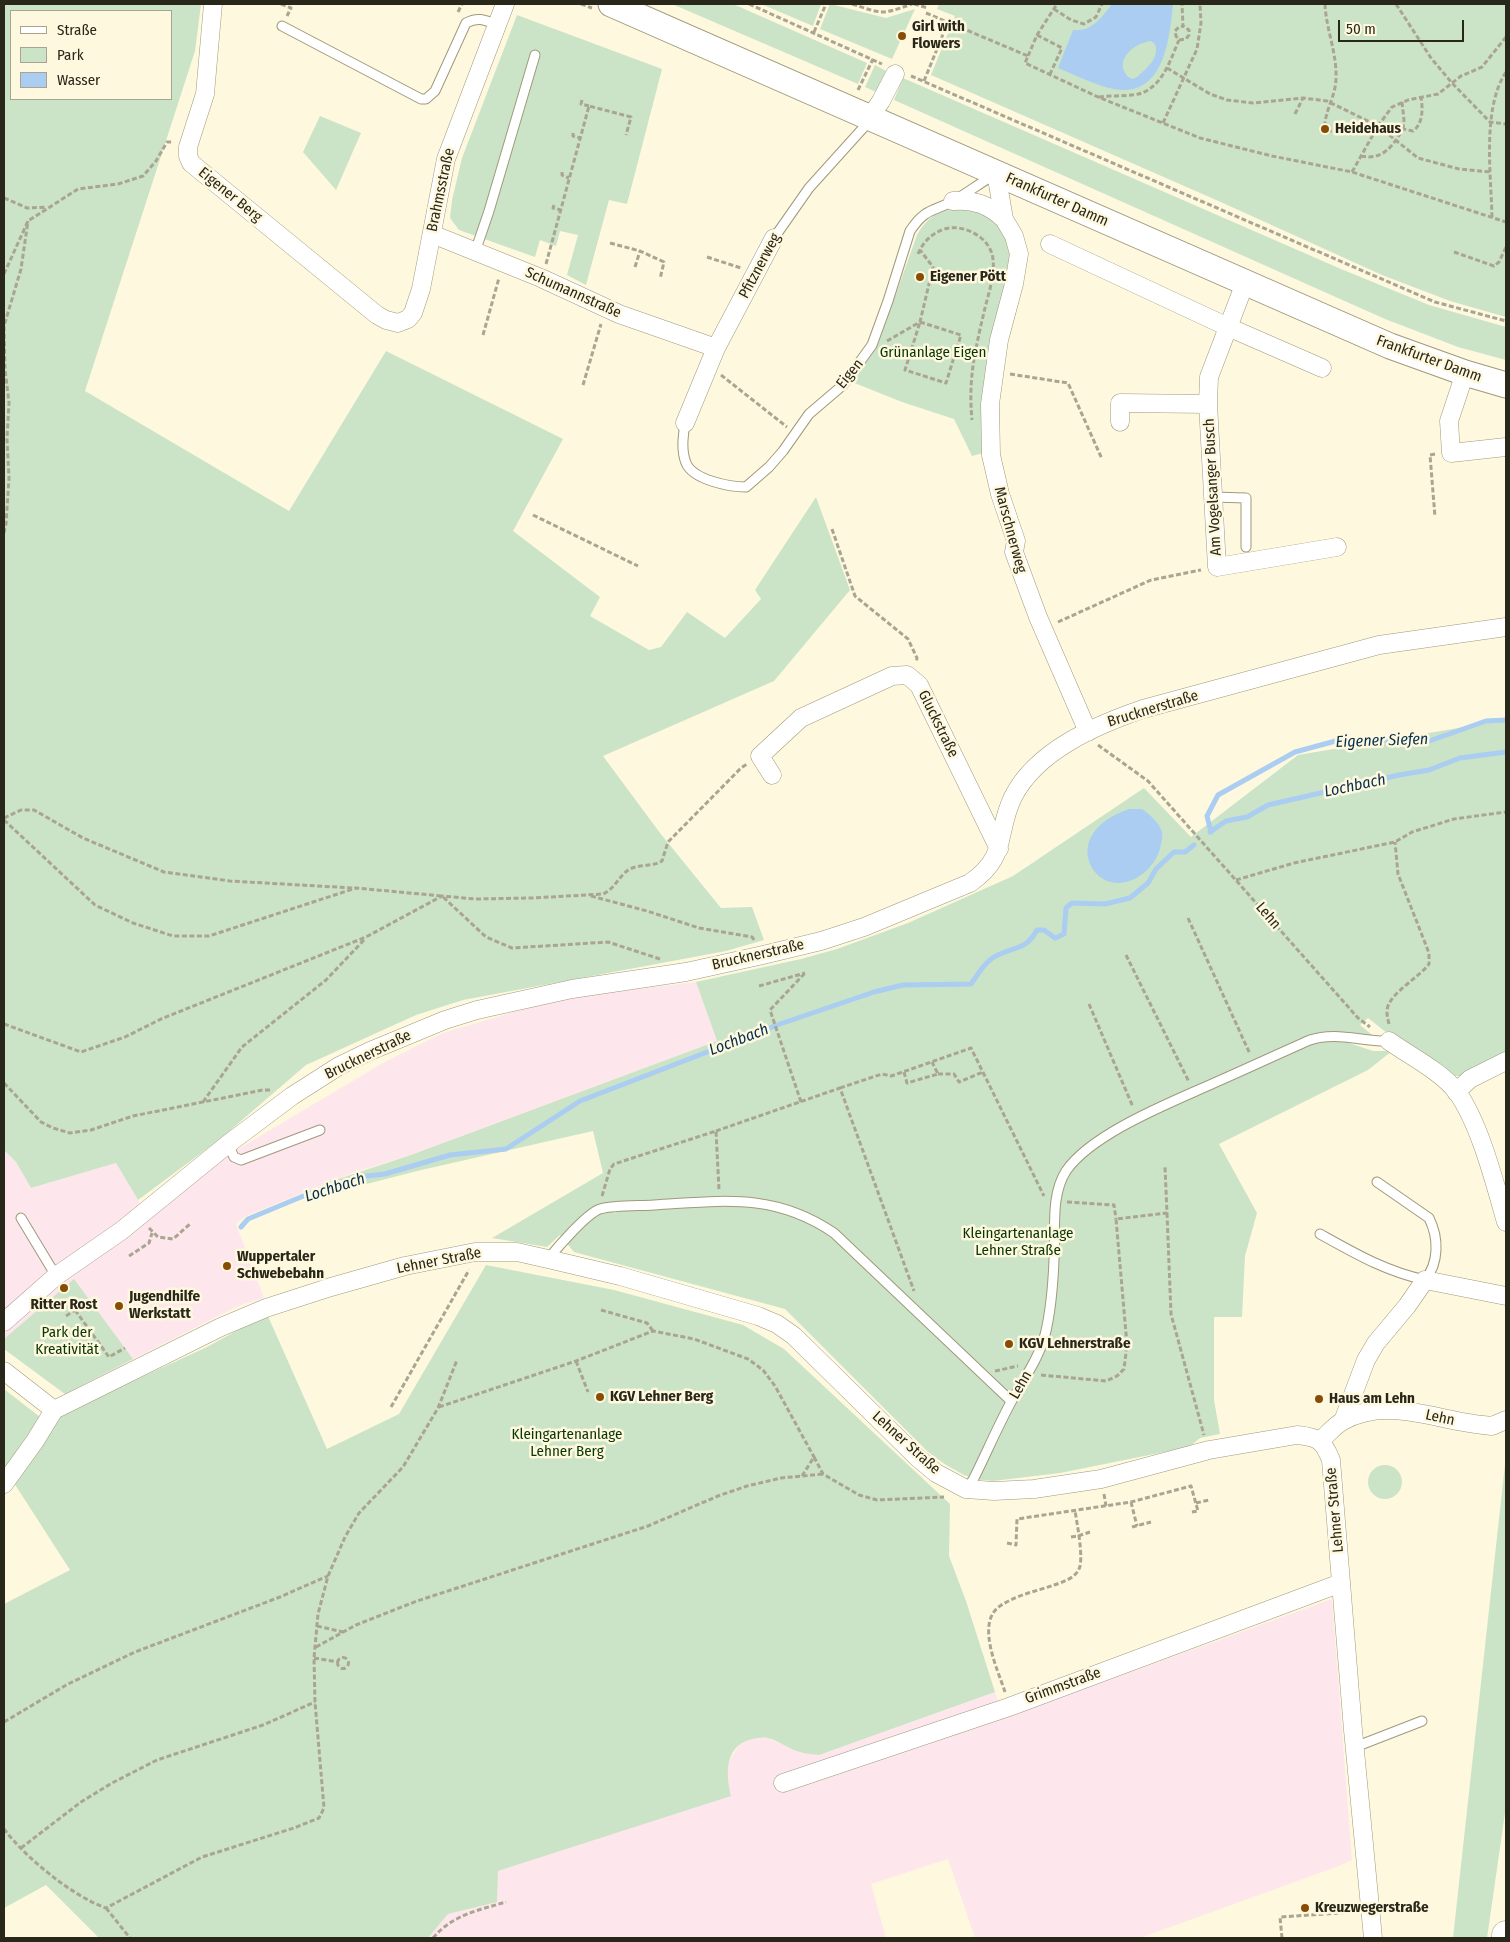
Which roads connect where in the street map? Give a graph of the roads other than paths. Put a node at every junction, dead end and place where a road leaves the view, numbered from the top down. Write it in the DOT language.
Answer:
graph roads {
  1 [pos="214,4"];
  2 [pos="505,4"];
  3 [pos="612,4"];
  4 [pos="496,25"];
  5 [pos="282,26"];
  6 [pos="535,55"];
  7 [pos="896,71"];
  8 [pos="867,122"];
  9 [pos="996,173"];
  10 [pos="953,201"];
  11 [pos="1004,219"];
  12 [pos="432,234"];
  13 [pos="774,238"];
  14 [pos="1050,244"];
  15 [pos="475,252"];
  16 [pos="1245,283"];
  17 [pos="398,323"];
  18 [pos="1228,327"];
  19 [pos="716,348"];
  20 [pos="1322,368"];
  21 [pos="1465,373"];
  22 [pos="1506,385"];
  23 [pos="1208,404"];
  24 [pos="1120,422"];
  25 [pos="685,423"];
  26 [pos="1506,447"];
  27 [pos="1213,497"];
  28 [pos="1337,546"];
  29 [pos="1246,547"];
  30 [pos="1506,627"];
  31 [pos="1088,732"];
  32 [pos="772,776"];
  33 [pos="999,849"];
  34 [pos="1389,1041"];
  35 [pos="1506,1061"];
  36 [pos="1456,1092"];
  37 [pos="320,1130"];
  38 [pos="228,1144"];
  39 [pos="1377,1182"];
  40 [pos="21,1218"];
  41 [pos="1506,1222"];
  42 [pos="1320,1234"];
  43 [pos="548,1259"];
  44 [pos="56,1276"];
  45 [pos="1425,1280"];
  46 [pos="1506,1296"];
  47 [pos="4,1322"];
  48 [pos="4,1371"];
  49 [pos="1011,1401"];
  50 [pos="54,1410"];
  51 [pos="1506,1420"];
  52 [pos="1343,1421"];
  53 [pos="1320,1441"];
  54 [pos="4,1484"];
  55 [pos="966,1489"];
  56 [pos="1341,1584"];
  57 [pos="1422,1721"];
  58 [pos="1354,1747"];
  59 [pos="783,1783"];
  60 [pos="1373,1938"];
  1 -- 17 [label="street, Eigener Berg"];
  2 -- 4 [label="street, Brahmsstraße"];
  3 -- 8 [label="main road, Frankfurter Damm"];
  4 -- 5 [label="lane"];
  4 -- 12 [label="street, Brahmsstraße"];
  6 -- 15 [label="lane"];
  7 -- 8 [label="street"];
  8 -- 9 [label="main road, Frankfurter Damm"];
  8 -- 13 [label="lane, Pfitznerweg"];
  9 -- 10 [label="lane, Eigen"];
  9 -- 11 [label="street, Marschnerweg"];
  9 -- 16 [label="main road, Frankfurter Damm"];
  10 -- 11 [label="street"];
  10 -- 25 [label="lane, Eigen"];
  11 -- 31 [label="street, Marschnerweg"];
  12 -- 15 [label="street, Schumannstraße"];
  12 -- 17 [label="street, Brahmsstraße"];
  13 -- 19 [label="street, Pfitznerweg"];
  14 -- 18 [label="street"];
  15 -- 19 [label="street, Schumannstraße"];
  16 -- 18 [label="street, Am Vogelsanger Busch"];
  16 -- 21 [label="main road, Frankfurter Damm"];
  18 -- 20 [label="street"];
  18 -- 23 [label="street, Am Vogelsanger Busch"];
  19 -- 25 [label="street, Pfitznerweg"];
  21 -- 22 [label="main road, Frankfurter Damm"];
  21 -- 26 [label="street"];
  23 -- 24 [label="street, Am Vogelsanger Busch"];
  23 -- 27 [label="street, Am Vogelsanger Busch"];
  27 -- 28 [label="street, Am Vogelsanger Busch"];
  27 -- 29 [label="lane"];
  30 -- 31 [label="street, Brucknerstraße"];
  31 -- 33 [label="street, Brucknerstraße"];
  32 -- 33 [label="street, Gluckstraße"];
  33 -- 38 [label="street, Brucknerstraße"];
  34 -- 36 [label="street"];
  34 -- 49 [label="lane, Lehn"];
  35 -- 36 [label="street"];
  36 -- 41 [label="street"];
  37 -- 38 [label="lane"];
  38 -- 44 [label="street, Brucknerstraße"];
  39 -- 45 [label="lane"];
  40 -- 44 [label="lane"];
  42 -- 45 [label="lane"];
  43 -- 49 [label="lane"];
  43 -- 50 [label="street, Lehner Straße"];
  43 -- 55 [label="street, Lehner Straße"];
  44 -- 47 [label="street, Brucknerstraße"];
  45 -- 46 [label="street"];
  45 -- 52 [label="street"];
  48 -- 50 [label="street"];
  49 -- 55 [label="lane, Lehn"];
  50 -- 54 [label="street"];
  51 -- 52 [label="street, Lehn"];
  52 -- 53 [label="street, Lehn"];
  53 -- 55 [label="street, Lehner Straße"];
  53 -- 56 [label="street, Lehner Straße"];
  56 -- 58 [label="street, Lehner Straße"];
  56 -- 59 [label="street, Grimmstraße"];
  57 -- 58 [label="lane"];
  58 -- 60 [label="street, Lehner Straße"];
}
